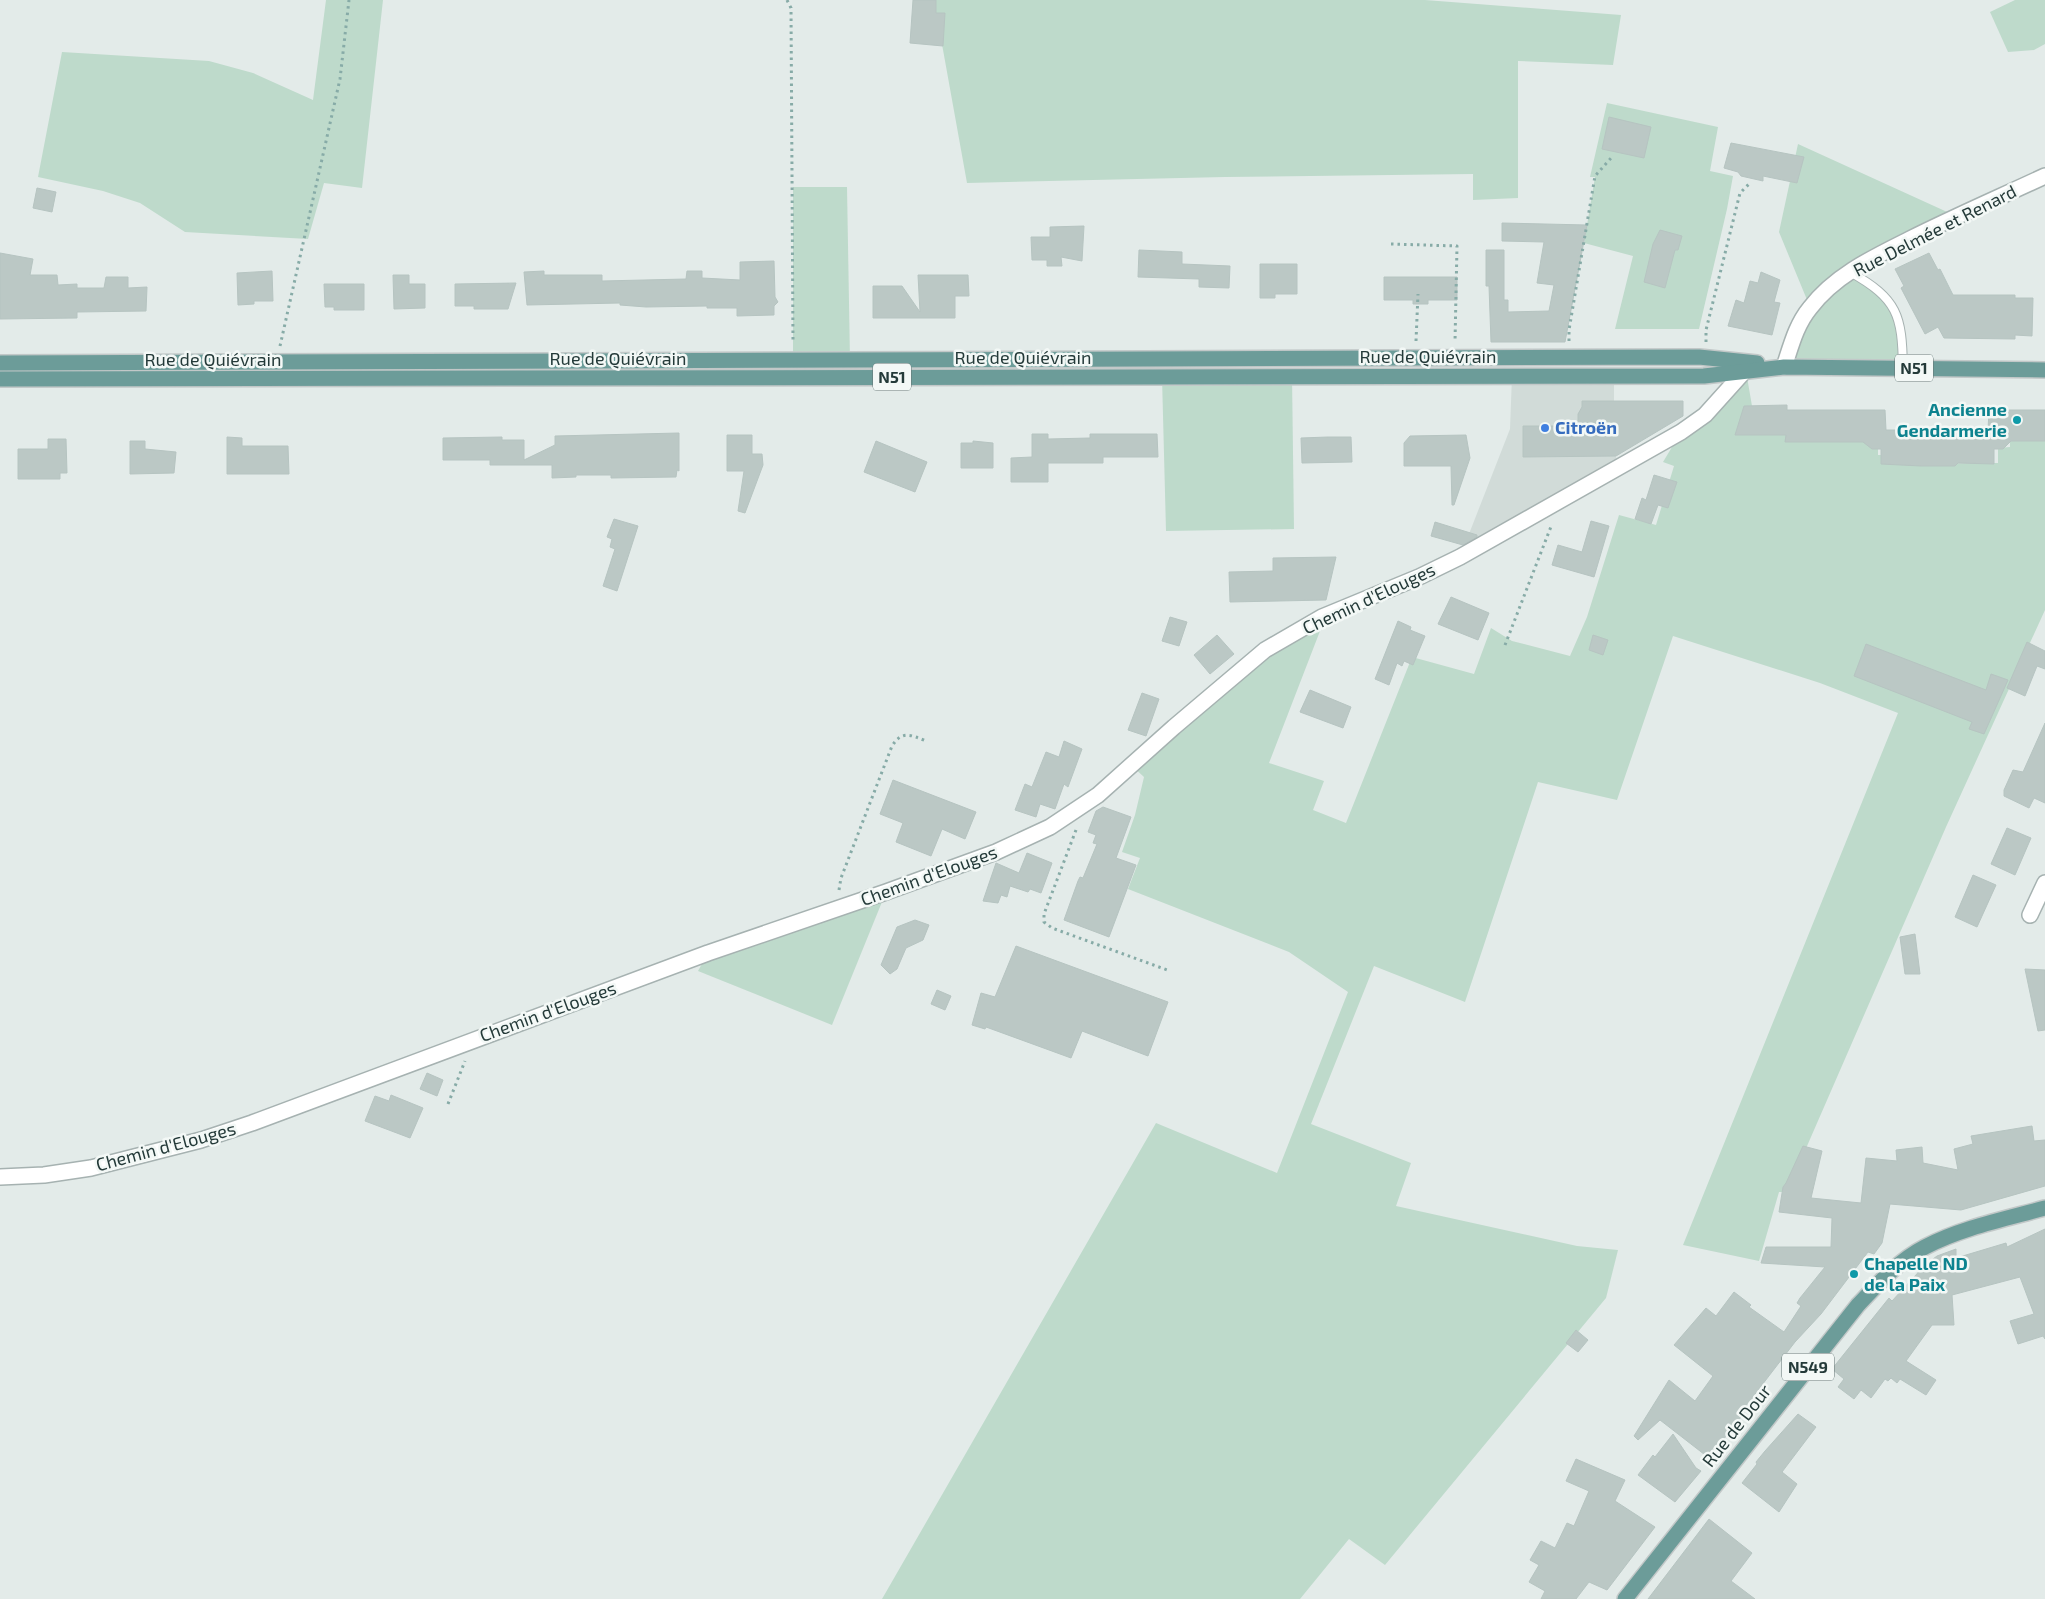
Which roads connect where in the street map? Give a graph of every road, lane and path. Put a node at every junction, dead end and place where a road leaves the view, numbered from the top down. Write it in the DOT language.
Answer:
graph roads {
  1 [pos="349,0"];
  2 [pos="787,0"];
  3 [pos="1612,157"];
  4 [pos="2045,176"];
  5 [pos="1751,182"];
  6 [pos="1391,244"];
  7 [pos="1850,272"];
  8 [pos="1418,294"];
  9 [pos="1569,357"];
  10 [pos="1706,357"];
  11 [pos="1416,358"];
  12 [pos="1454,358"];
  13 [pos="793,361"];
  14 [pos="0,362"];
  15 [pos="277,362"];
  16 [pos="1749,367"];
  17 [pos="1784,367"];
  18 [pos="1902,368"];
  19 [pos="2045,370"];
  20 [pos="0,379"];
  21 [pos="1562,500"];
  22 [pos="1505,644"];
  23 [pos="926,741"];
  24 [pos="1077,810"];
  25 [pos="2045,883"];
  26 [pos="842,907"];
  27 [pos="2030,914"];
  28 [pos="1170,971"];
  29 [pos="474,1040"];
  30 [pos="448,1104"];
  31 [pos="0,1176"];
  32 [pos="2045,1208"];
  33 [pos="1625,1599"];
  1 -- 15 [label="path"];
  2 -- 13 [label="path"];
  3 -- 9 [label="path"];
  4 -- 7 [label="street, Rue Delmée et Renard"];
  5 -- 10 [label="path"];
  6 -- 12 [label="path"];
  7 -- 17 [label="street, Rue Delmée et Renard"];
  7 -- 18 [label="lane"];
  8 -- 11 [label="path"];
  9 -- 10 [label="main road, Rue de Quiévrain / N51"];
  9 -- 12 [label="main road, Rue de Quiévrain / N51"];
  10 -- 16 [label="main road, N51"];
  11 -- 12 [label="main road, Rue de Quiévrain / N51"];
  11 -- 13 [label="main road, Rue de Quiévrain / N51"];
  13 -- 15 [label="main road, Rue de Quiévrain / N51"];
  14 -- 15 [label="main road, Rue de Quiévrain / N51"];
  16 -- 17 [label="main road, N51"];
  16 -- 20 [label="main road, Rue de Quiévrain / N51"];
  16 -- 21 [label="street, Chemin d'Elouges"];
  17 -- 18 [label="main road, N51"];
  18 -- 19 [label="main road, N51"];
  21 -- 22 [label="path"];
  21 -- 24 [label="street, Chemin d'Elouges"];
  23 -- 26 [label="path"];
  24 -- 26 [label="street, Chemin d'Elouges"];
  24 -- 28 [label="path"];
  25 -- 27 [label="street"];
  26 -- 29 [label="street, Chemin d'Elouges"];
  29 -- 30 [label="path"];
  29 -- 31 [label="street, Chemin d'Elouges"];
  32 -- 33 [label="main road, Rue de Dour / N549"];
}
